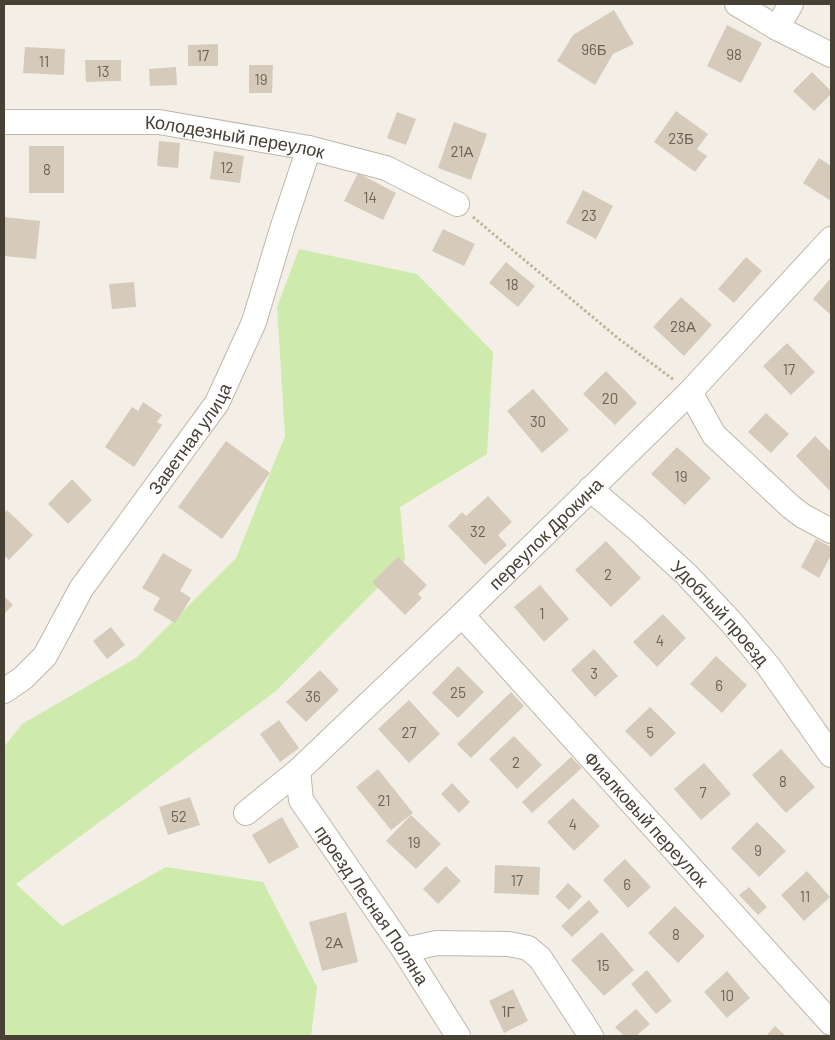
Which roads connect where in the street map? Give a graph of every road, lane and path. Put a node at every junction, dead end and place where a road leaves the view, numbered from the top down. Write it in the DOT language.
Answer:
graph roads {
  1 [pos="737,4"];
  2 [pos="791,4"];
  3 [pos="777,28"];
  4 [pos="831,55"];
  5 [pos="4,122"];
  6 [pos="309,148"];
  7 [pos="457,204"];
  8 [pos="831,239"];
  9 [pos="690,392"];
  10 [pos="590,489"];
  11 [pos="831,531"];
  12 [pos="462,615"];
  13 [pos="4,691"];
  14 [pos="831,755"];
  15 [pos="298,771"];
  16 [pos="246,813"];
  17 [pos="404,950"];
  18 [pos="831,1022"];
  19 [pos="458,1036"];
  20 [pos="591,1036"];
  1 -- 3 [label="street"];
  2 -- 3 [label="street"];
  3 -- 4 [label="street"];
  5 -- 6 [label="street, Колодезный переулок"];
  6 -- 7 [label="street, Колодезный переулок"];
  6 -- 13 [label="street, Заветная улица"];
  7 -- 9 [label="path"];
  8 -- 9 [label="street, переулок Дрокина"];
  9 -- 10 [label="street, переулок Дрокина"];
  9 -- 11 [label="street"];
  10 -- 12 [label="street, переулок Дрокина"];
  10 -- 14 [label="street, Удобный проезд"];
  12 -- 15 [label="street, переулок Дрокина"];
  12 -- 18 [label="street, Фиалковый переулок"];
  15 -- 16 [label="street, переулок Дрокина"];
  15 -- 17 [label="street, проезд Лесная Поляна"];
  17 -- 19 [label="street, проезд Лесная Поляна"];
  17 -- 20 [label="street"];
}
